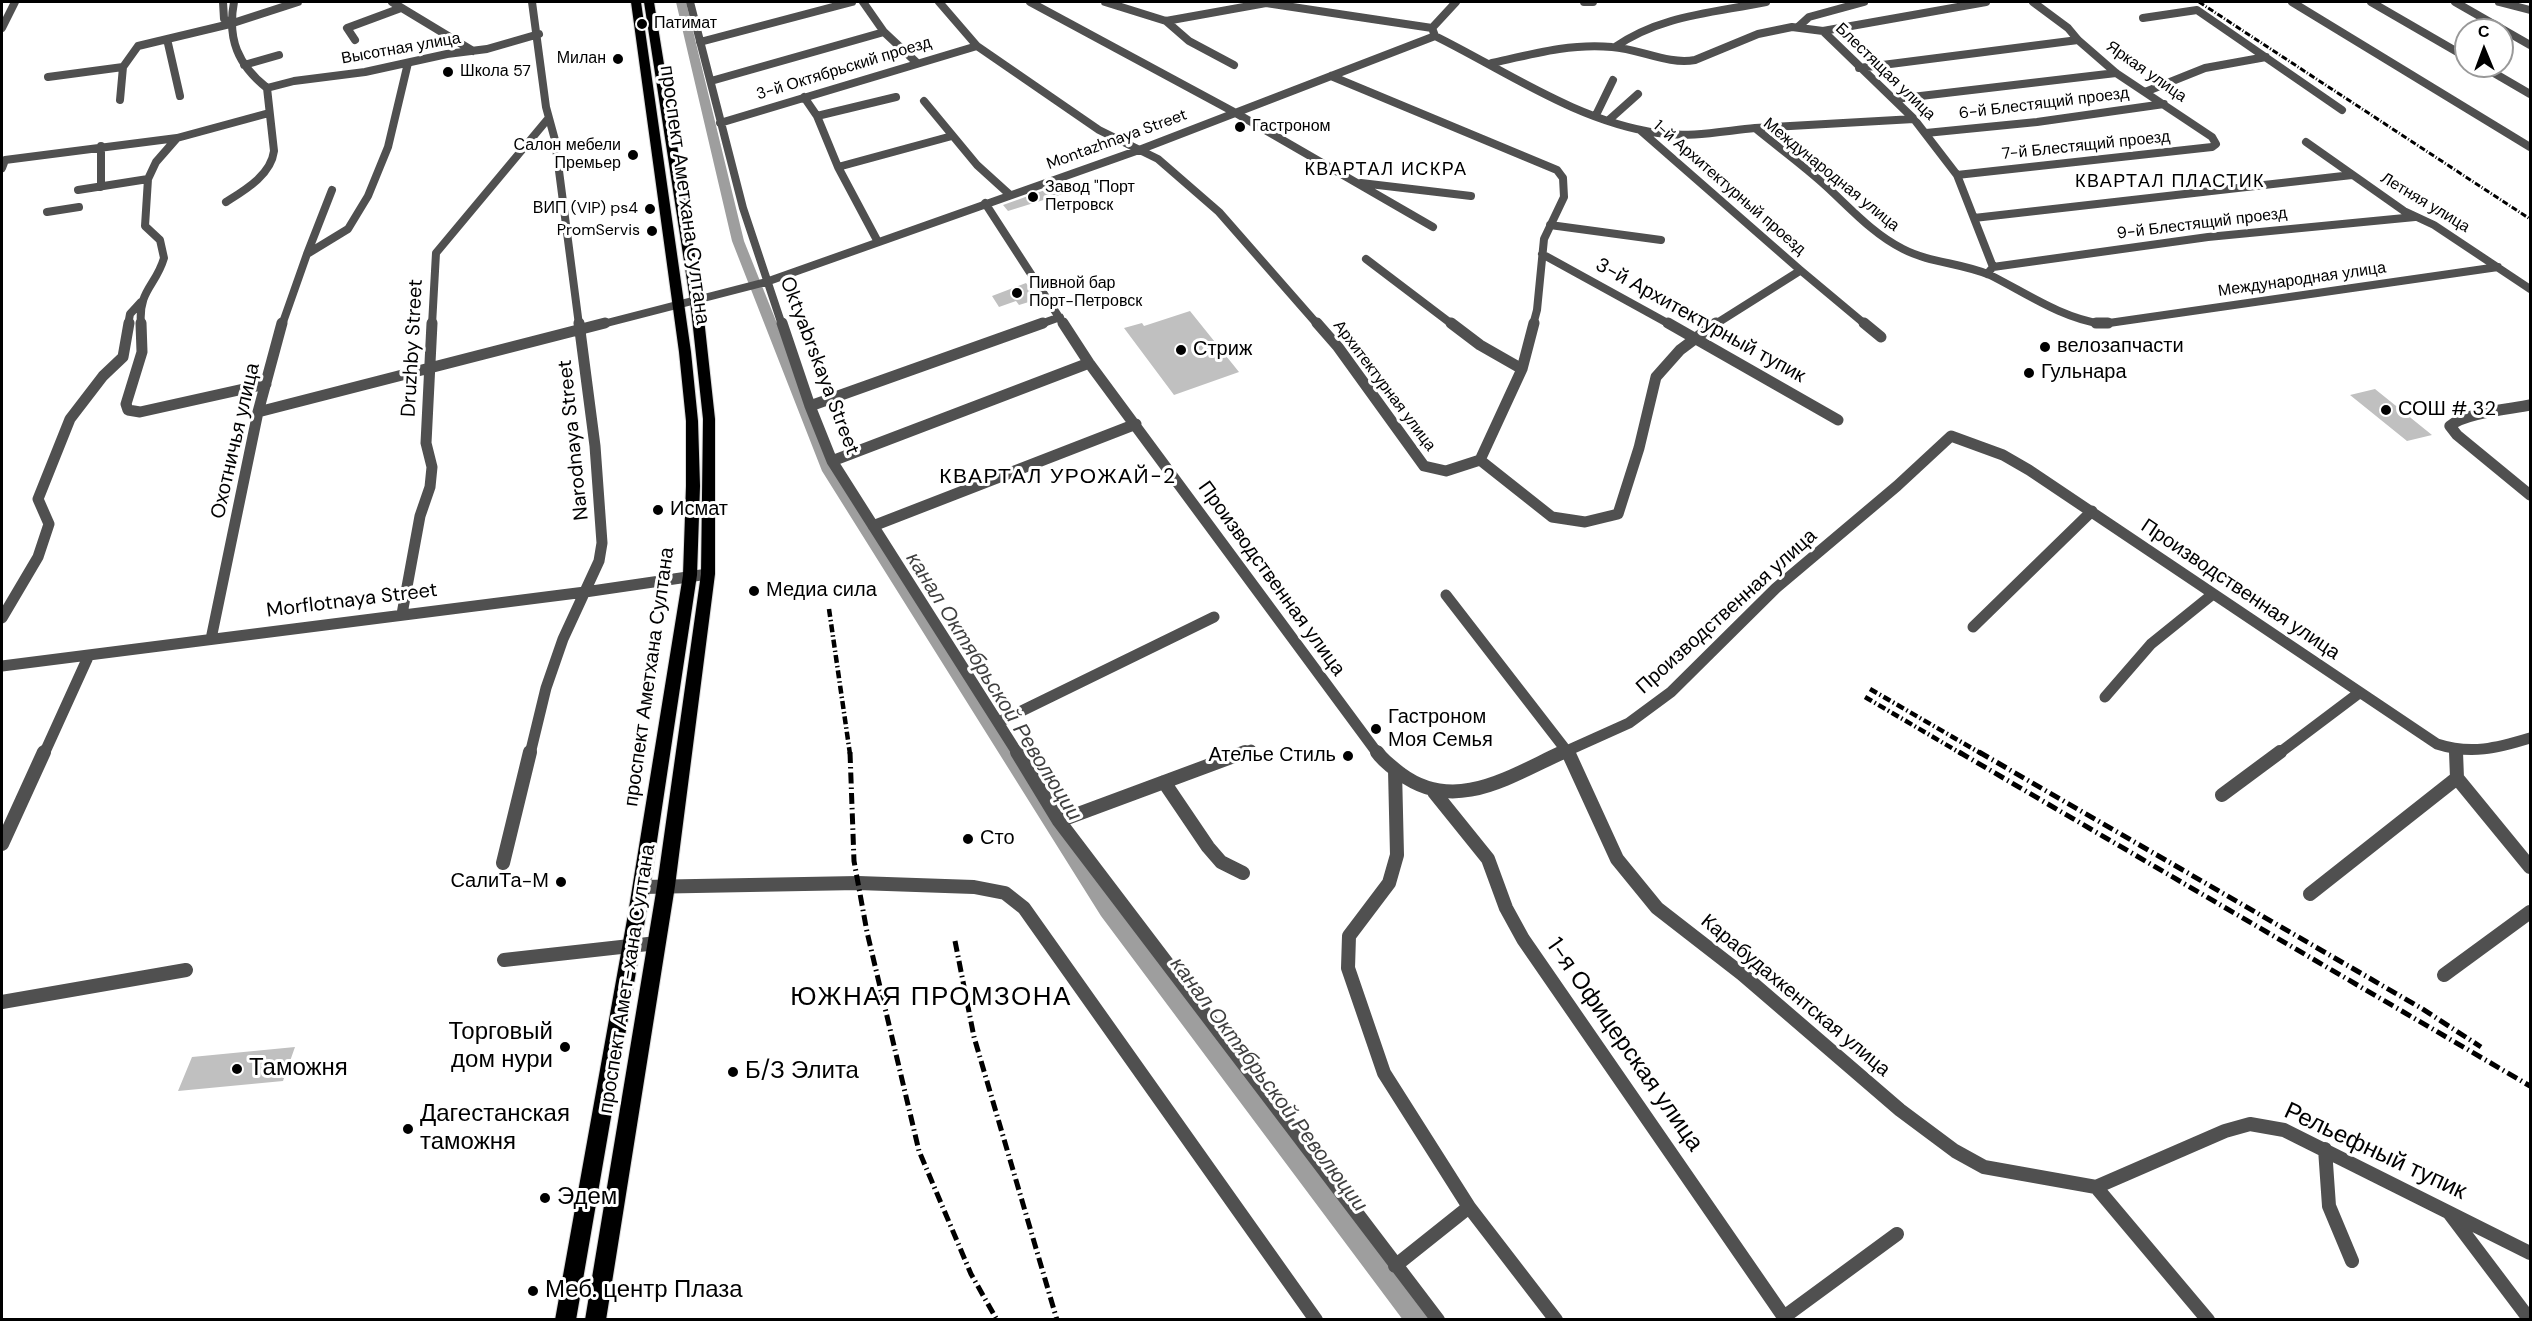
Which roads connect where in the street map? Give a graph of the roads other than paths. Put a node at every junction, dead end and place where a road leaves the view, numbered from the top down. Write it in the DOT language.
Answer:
graph roads {
  1 [pos="15,2"];
  2 [pos="223,2"];
  3 [pos="234,2"];
  4 [pos="298,2"];
  5 [pos="392,2"];
  6 [pos="532,2"];
  7 [pos="636,2"];
  8 [pos="649,2"];
  9 [pos="690,2"];
  10 [pos="852,2"];
  11 [pos="863,2"];
  12 [pos="939,2"];
  13 [pos="1030,2"];
  14 [pos="1105,2"];
  15 [pos="1456,2"];
  16 [pos="1584,2"];
  17 [pos="1593,2"];
  18 [pos="1766,2"];
  19 [pos="1864,2"];
  20 [pos="1986,2"];
  21 [pos="2033,2"];
  22 [pos="2292,2"];
  23 [pos="2371,2"];
  24 [pos="2455,2"];
  25 [pos="2499,2"];
  26 [pos="1303,4"];
  27 [pos="401,8"];
  28 [pos="2530,10"];
  29 [pos="2143,18"];
  30 [pos="1166,21"];
  31 [pos="230,23"];
  32 [pos="1798,27"];
  33 [pos="2,28"];
  34 [pos="884,32"];
  35 [pos="1434,32"];
  36 [pos="1823,32"];
  37 [pos="539,34"];
  38 [pos="132,36"];
  39 [pos="167,39"];
  40 [pos="355,40"];
  41 [pos="2078,40"];
  42 [pos="700,42"];
  43 [pos="2530,45"];
  44 [pos="138,46"];
  45 [pos="977,46"];
  46 [pos="1615,47"];
  47 [pos="2454,50"];
  48 [pos="473,51"];
  49 [pos="279,55"];
  50 [pos="2266,57"];
  51 [pos="916,62"];
  52 [pos="408,63"];
  53 [pos="1492,63"];
  54 [pos="1234,64"];
  55 [pos="244,65"];
  56 [pos="123,67"];
  57 [pos="1859,68"];
  58 [pos="2116,73"];
  59 [pos="1331,76"];
  60 [pos="48,78"];
  61 [pos="2503,78"];
  62 [pos="1613,80"];
  63 [pos="711,81"];
  64 [pos="267,88"];
  65 [pos="2145,92"];
  66 [pos="1638,94"];
  67 [pos="2530,94"];
  68 [pos="180,96"];
  69 [pos="804,97"];
  70 [pos="896,97"];
  71 [pos="1895,99"];
  72 [pos="120,100"];
  73 [pos="924,101"];
  74 [pos="2164,104"];
  75 [pos="2342,110"];
  76 [pos="1234,112"];
  77 [pos="269,113"];
  78 [pos="1596,115"];
  79 [pos="817,116"];
  80 [pos="1914,118"];
  81 [pos="1610,119"];
  82 [pos="547,120"];
  83 [pos="720,123"];
  84 [pos="1755,128"];
  85 [pos="1639,129"];
  86 [pos="1926,133"];
  87 [pos="952,136"];
  88 [pos="177,138"];
  89 [pos="2306,142"];
  90 [pos="2216,144"];
  91 [pos="102,146"];
  92 [pos="2530,147"];
  93 [pos="1139,150"];
  94 [pos="3,161"];
  95 [pos="838,167"];
  96 [pos="1958,175"];
  97 [pos="2352,175"];
  98 [pos="148,179"];
  99 [pos="1357,182"];
  100 [pos="101,187"];
  101 [pos="332,189"];
  102 [pos="1009,194"];
  103 [pos="1471,196"];
  104 [pos="226,202"];
  105 [pos="985,203"];
  106 [pos="47,212"];
  107 [pos="2415,217"];
  108 [pos="1974,218"];
  109 [pos="1550,225"];
  110 [pos="1433,227"];
  111 [pos="1660,240"];
  112 [pos="878,242"];
  113 [pos="307,254"];
  114 [pos="1542,254"];
  115 [pos="1366,260"];
  116 [pos="2498,267"];
  117 [pos="1799,269"];
  118 [pos="1990,270"];
  119 [pos="761,283"];
  120 [pos="2530,289"];
  121 [pos="696,300"];
  122 [pos="141,302"];
  123 [pos="679,303"];
  124 [pos="1060,316"];
  125 [pos="580,329"];
  126 [pos="1881,337"];
  127 [pos="1695,339"];
  128 [pos="1089,363"];
  129 [pos="1522,369"];
  130 [pos="429,370"];
  131 [pos="266,384"];
  132 [pos="2530,405"];
  133 [pos="810,406"];
  134 [pos="258,412"];
  135 [pos="1838,420"];
  136 [pos="1136,424"];
  137 [pos="1480,460"];
  138 [pos="832,461"];
  139 [pos="2530,495"];
  140 [pos="2092,511"];
  141 [pos="873,526"];
  142 [pos="708,574"];
  143 [pos="690,575"];
  144 [pos="585,592"];
  145 [pos="2214,594"];
  146 [pos="1446,595"];
  147 [pos="402,614"];
  148 [pos="1214,617"];
  149 [pos="2,618"];
  150 [pos="1972,627"];
  151 [pos="211,639"];
  152 [pos="89,655"];
  153 [pos="2,666"];
  154 [pos="2359,693"];
  155 [pos="2105,698"];
  156 [pos="999,722"];
  157 [pos="2530,738"];
  158 [pos="1567,749"];
  159 [pos="1251,750"];
  160 [pos="2456,752"];
  161 [pos="1395,770"];
  162 [pos="2457,778"];
  163 [pos="1164,782"];
  164 [pos="1434,792"];
  165 [pos="2222,795"];
  166 [pos="1059,821"];
  167 [pos="2,844"];
  168 [pos="503,863"];
  169 [pos="2530,867"];
  170 [pos="1243,873"];
  171 [pos="666,886"];
  172 [pos="642,887"];
  173 [pos="2310,894"];
  174 [pos="2530,912"];
  175 [pos="657,943"];
  176 [pos="631,945"];
  177 [pos="504,960"];
  178 [pos="186,970"];
  179 [pos="2444,975"];
  180 [pos="2,1002"];
  181 [pos="2325,1149"];
  182 [pos="2096,1187"];
  183 [pos="1469,1207"];
  184 [pos="2448,1211"];
  185 [pos="1897,1234"];
  186 [pos="2530,1253"];
  187 [pos="2352,1261"];
  188 [pos="1395,1266"];
  189 [pos="1785,1318"];
  190 [pos="565,1320"];
  191 [pos="595,1320"];
  192 [pos="1316,1320"];
  193 [pos="1438,1320"];
  194 [pos="1556,1320"];
  195 [pos="2208,1320"];
  196 [pos="2530,1320"];
  1 -- 33 [label="street"];
  2 -- 31 [label="street"];
  3 -- 31 [label="street"];
  4 -- 31 [label="street"];
  5 -- 27 [label="street"];
  6 -- 37 [label="street, Narodnaya Street"];
  7 -- 123 [label="main road, проспект Аметхана Султана"];
  8 -- 121 [label="main road, проспект Амет-хана Султана"];
  9 -- 42 [label="street, Oktyabrskaya Street"];
  10 -- 42 [label="street"];
  11 -- 34 [label="street"];
  12 -- 45 [label="street, Архитектурная улица"];
  13 -- 76 [label="street"];
  14 -- 30 [label="street, Международная улица"];
  15 -- 35 [label="street, Montazhnaya Street"];
  16 -- 17 [label="street"];
  18 -- 46 [label="street"];
  19 -- 32 [label="street"];
  20 -- 36 [label="street"];
  21 -- 41 [label="street, Яркая улица"];
  22 -- 92 [label="street"];
  23 -- 47 [label="street"];
  24 -- 43 [label="street"];
  25 -- 28 [label="street"];
  26 -- 30 [label="street, Международная улица"];
  26 -- 35 [label="street, Международная улица"];
  27 -- 40 [label="street"];
  27 -- 48 [label="street"];
  29 -- 50 [label="street"];
  30 -- 54 [label="street"];
  31 -- 39 [label="street"];
  31 -- 55 [label="street"];
  32 -- 36 [label="street, Блестящая улица"];
  32 -- 46 [label="street, Блестящая улица"];
  34 -- 51 [label="street"];
  34 -- 63 [label="street"];
  35 -- 53 [label="street, Международная улица"];
  35 -- 59 [label="street, Montazhnaya Street"];
  36 -- 57 [label="street, Блестящая улица"];
  37 -- 48 [label="street, Высотная улица"];
  37 -- 82 [label="street, Narodnaya Street"];
  38 -- 44 [label="street"];
  39 -- 44 [label="street"];
  39 -- 68 [label="street"];
  41 -- 57 [label="street"];
  41 -- 58 [label="street, Яркая улица"];
  42 -- 63 [label="street, Oktyabrskaya Street"];
  44 -- 56 [label="street"];
  45 -- 51 [label="street, 3-й Октябрьский проезд"];
  45 -- 93 [label="street, Архитектурная улица"];
  46 -- 53 [label="street, Блестящая улица"];
  48 -- 52 [label="street, Высотная улица"];
  49 -- 55 [label="street"];
  50 -- 65 [label="street"];
  50 -- 75 [label="street"];
  51 -- 69 [label="street, 3-й Октябрьский проезд"];
  52 -- 64 [label="street, Высотная улица"];
  52 -- 113 [label="street"];
  53 -- 78 [label="street, Международная улица"];
  55 -- 64 [label="street"];
  56 -- 60 [label="street"];
  56 -- 72 [label="street"];
  57 -- 71 [label="street, Блестящая улица"];
  58 -- 65 [label="street, Яркая улица"];
  58 -- 71 [label="street"];
  59 -- 76 [label="street, Montazhnaya Street"];
  59 -- 109 [label="street"];
  61 -- 67 [label="street"];
  62 -- 78 [label="street"];
  63 -- 83 [label="street, Oktyabrskaya Street"];
  64 -- 77 [label="street"];
  65 -- 74 [label="street, Яркая улица"];
  66 -- 81 [label="street"];
  69 -- 79 [label="street"];
  69 -- 83 [label="street, 3-й Октябрьский проезд"];
  70 -- 79 [label="street"];
  71 -- 80 [label="street, Блестящая улица"];
  73 -- 87 [label="street"];
  74 -- 86 [label="street, 6-й Блестящий проезд"];
  74 -- 90 [label="street, Яркая улица"];
  76 -- 93 [label="street, Montazhnaya Street"];
  76 -- 99 [label="street"];
  77 -- 88 [label="street"];
  77 -- 104 [label="street"];
  78 -- 81 [label="street, Международная улица"];
  79 -- 95 [label="street"];
  80 -- 84 [label="street"];
  80 -- 86 [label="street, Блестящая улица"];
  81 -- 85 [label="street, Международная улица"];
  82 -- 125 [label="street, Narodnaya Street"];
  82 -- 130 [label="street, Druzhby Street"];
  83 -- 119 [label="street, Oktyabrskaya Street"];
  84 -- 85 [label="street, Международная улица"];
  84 -- 118 [label="street, Международная улица"];
  85 -- 117 [label="street, 1-й Архитектурный проезд"];
  86 -- 96 [label="street, Блестящая улица"];
  87 -- 95 [label="street"];
  87 -- 102 [label="street"];
  88 -- 91 [label="street"];
  88 -- 98 [label="street"];
  89 -- 97 [label="street, Летняя улица"];
  90 -- 96 [label="street, 7-й Блестящий проезд"];
  91 -- 94 [label="street"];
  91 -- 100 [label="street"];
  93 -- 102 [label="street, Montazhnaya Street"];
  93 -- 137 [label="street, Архитектурная улица"];
  95 -- 112 [label="street"];
  96 -- 108 [label="street, Блестящая улица"];
  97 -- 107 [label="street, Летняя улица"];
  97 -- 108 [label="street"];
  98 -- 100 [label="street"];
  98 -- 122 [label="street"];
  99 -- 103 [label="street"];
  99 -- 110 [label="street"];
  100 -- 106 [label="street"];
  101 -- 113 [label="street, Охотничья улица"];
  102 -- 105 [label="street, Montazhnaya Street"];
  105 -- 112 [label="street, Montazhnaya Street"];
  105 -- 124 [label="street, Производственная улица"];
  107 -- 116 [label="street, Летняя улица"];
  107 -- 118 [label="street, 9-й Блестящий проезд"];
  108 -- 118 [label="street, Блестящая улица"];
  109 -- 111 [label="street"];
  109 -- 114 [label="street"];
  112 -- 119 [label="street, Montazhnaya Street"];
  113 -- 131 [label="street, Охотничья улица"];
  114 -- 127 [label="street, 3-й Архитектурный тупик"];
  114 -- 129 [label="street"];
  115 -- 129 [label="street"];
  116 -- 118 [label="street, Международная улица"];
  116 -- 120 [label="street, Летняя улица"];
  117 -- 126 [label="street, 1-й Архитектурный проезд"];
  117 -- 127 [label="street, 1-й Архитектурный проезд"];
  119 -- 121 [label="street, Montazhnaya Street"];
  119 -- 133 [label="street, Oktyabrskaya Street"];
  121 -- 123 [label="street, Montazhnaya Street"];
  121 -- 142 [label="main road, проспект Амет-хана Султана"];
  122 -- 131 [label="street"];
  122 -- 149 [label="street"];
  123 -- 125 [label="street, Montazhnaya Street"];
  123 -- 143 [label="main road, проспект Аметхана Султана"];
  124 -- 128 [label="street, Производственная улица"];
  124 -- 133 [label="street"];
  125 -- 130 [label="street, Montazhnaya Street"];
  125 -- 144 [label="street, Narodnaya Street"];
  127 -- 135 [label="street, 3-й Архитектурный тупик"];
  127 -- 137 [label="street, 1-й Архитектурный проезд"];
  128 -- 136 [label="street, Производственная улица"];
  128 -- 138 [label="street"];
  129 -- 137 [label="street"];
  130 -- 134 [label="street, Montazhnaya Street"];
  130 -- 147 [label="street, Druzhby Street"];
  131 -- 134 [label="street, Охотничья улица"];
  132 -- 139 [label="street"];
  133 -- 138 [label="street, Oktyabrskaya Street"];
  134 -- 151 [label="street, Охотничья улица"];
  136 -- 141 [label="street"];
  136 -- 161 [label="street, Производственная улица"];
  138 -- 141 [label="street, Oktyabrskaya Street"];
  140 -- 145 [label="street, Производственная улица"];
  140 -- 150 [label="street"];
  140 -- 158 [label="street, Производственная улица"];
  141 -- 156 [label="street, Oktyabrskaya Street"];
  142 -- 143 [label="street, Morflotnaya Street"];
  142 -- 171 [label="main road, проспект Амет-хана Султана"];
  143 -- 144 [label="street, Morflotnaya Street"];
  143 -- 172 [label="main road, проспект Аметхана Султана"];
  144 -- 147 [label="street, Morflotnaya Street"];
  144 -- 168 [label="street, Narodnaya Street"];
  145 -- 154 [label="street, Производственная улица"];
  145 -- 155 [label="street"];
  146 -- 158 [label="street, Карабудахкентская улица"];
  147 -- 151 [label="street, Morflotnaya Street"];
  148 -- 156 [label="street"];
  151 -- 152 [label="street, Morflotnaya Street"];
  152 -- 153 [label="street, Morflotnaya Street"];
  152 -- 167 [label="street"];
  154 -- 160 [label="street, Производственная улица"];
  154 -- 165 [label="street"];
  156 -- 166 [label="street, Oktyabrskaya Street"];
  157 -- 160 [label="street"];
  158 -- 164 [label="street, Производственная улица"];
  158 -- 182 [label="street, Карабудахкентская улица"];
  159 -- 163 [label="street"];
  160 -- 162 [label="street"];
  161 -- 164 [label="street, Производственная улица"];
  161 -- 183 [label="street"];
  162 -- 169 [label="street"];
  162 -- 173 [label="street"];
  163 -- 166 [label="street"];
  163 -- 170 [label="street"];
  164 -- 189 [label="street, 1-я Офицерская улица"];
  166 -- 188 [label="street, Oktyabrskaya Street"];
  171 -- 172 [label="street"];
  171 -- 175 [label="main road, проспект Амет-хана Султана"];
  171 -- 192 [label="street"];
  172 -- 176 [label="main road, проспект Аметхана Султана"];
  174 -- 179 [label="street"];
  175 -- 176 [label="street"];
  175 -- 191 [label="main road, проспект Амет-хана Султана"];
  176 -- 177 [label="street"];
  176 -- 190 [label="main road, проспект Аметхана Султана"];
  178 -- 180 [label="street"];
  181 -- 182 [label="street, Рельефный тупик"];
  181 -- 184 [label="street, Рельефный тупик"];
  181 -- 187 [label="street"];
  182 -- 195 [label="street"];
  183 -- 188 [label="street"];
  183 -- 194 [label="street"];
  184 -- 186 [label="street, Рельефный тупик"];
  184 -- 196 [label="street"];
  185 -- 189 [label="street"];
  188 -- 193 [label="street, Oktyabrskaya Street"];
}
